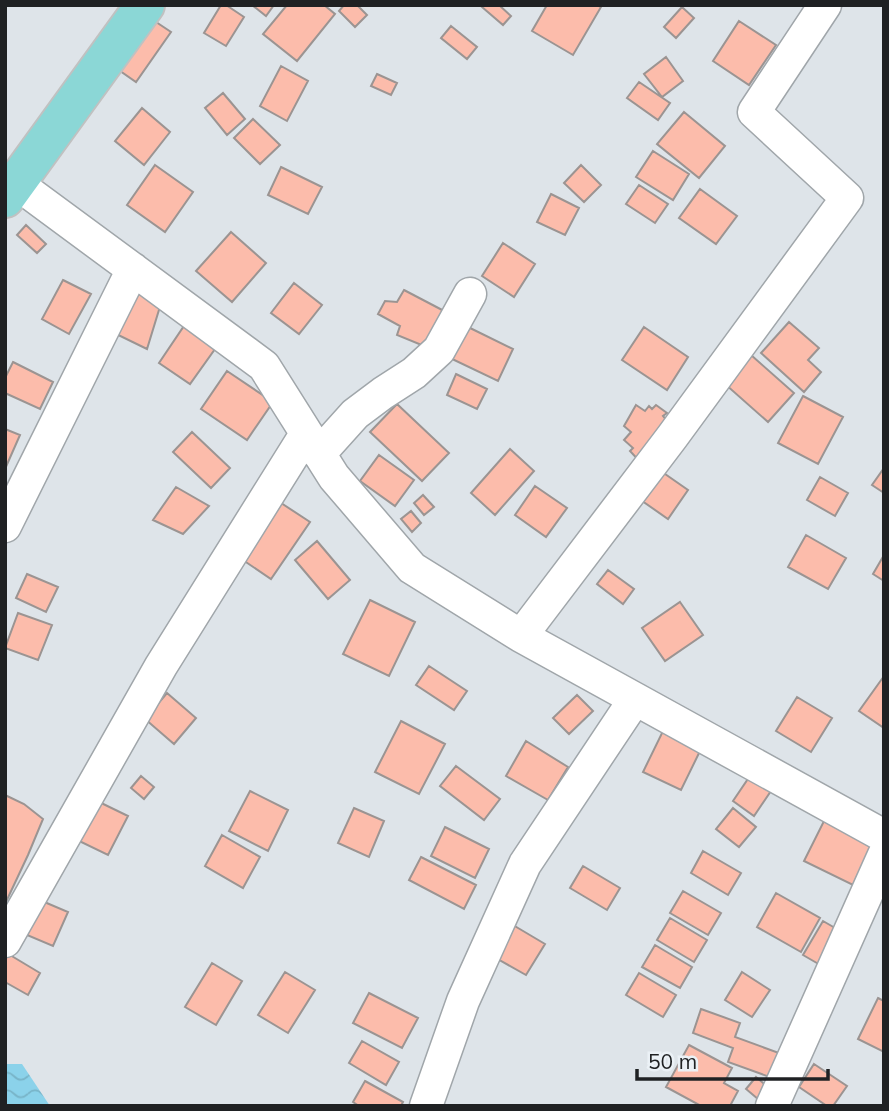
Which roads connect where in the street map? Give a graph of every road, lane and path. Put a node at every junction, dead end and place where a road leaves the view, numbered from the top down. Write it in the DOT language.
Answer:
graph roads {
  1 [pos="145,5"];
  2 [pos="824,5"];
  3 [pos="11,191"];
  4 [pos="133,269"];
  5 [pos="470,294"];
  6 [pos="313,444"];
  7 [pos="5,526"];
  8 [pos="521,636"];
  9 [pos="635,699"];
  10 [pos="884,836"];
  11 [pos="884,855"];
  12 [pos="5,941"];
  13 [pos="426,1106"];
  14 [pos="772,1106"];
  1 -- 3 [label="main road"];
  2 -- 8 [label="street"];
  3 -- 4 [label="street"];
  4 -- 6 [label="street"];
  4 -- 7 [label="street"];
  5 -- 6 [label="street"];
  6 -- 8 [label="street"];
  6 -- 12 [label="street"];
  8 -- 9 [label="street"];
  9 -- 10 [label="street"];
  9 -- 13 [label="street"];
  11 -- 14 [label="street"];
}
